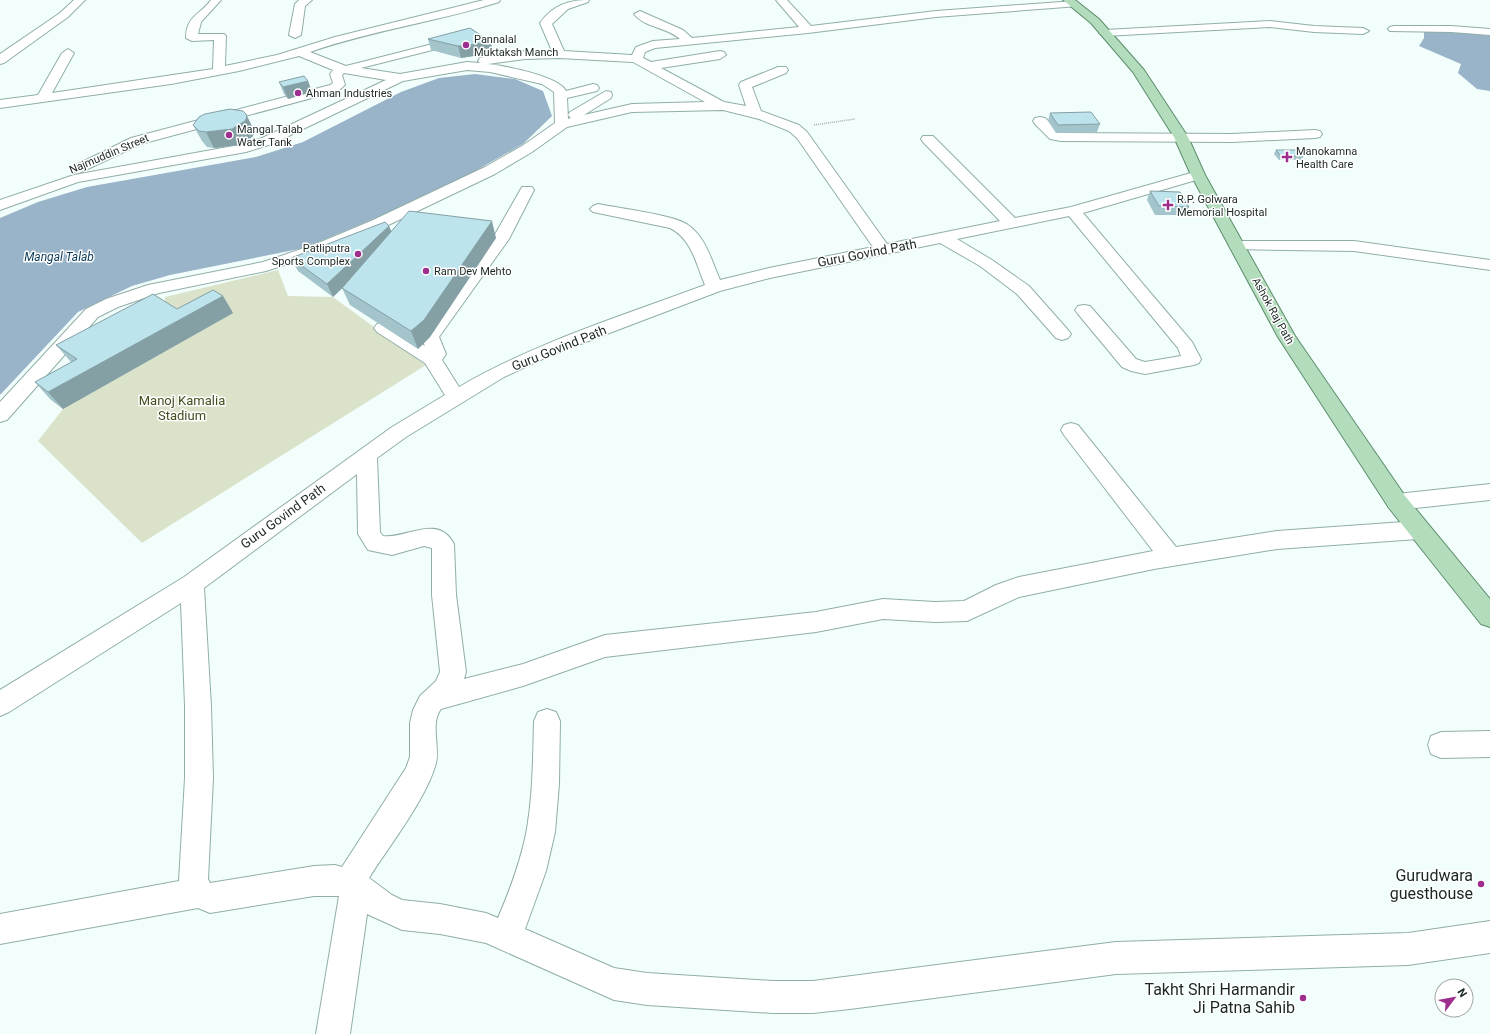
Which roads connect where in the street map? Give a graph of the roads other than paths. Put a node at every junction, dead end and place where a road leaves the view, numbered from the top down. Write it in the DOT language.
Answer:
graph roads {
  1 [pos="80,0"];
  2 [pos="216,0"];
  3 [pos="307,0"];
  4 [pos="495,0"];
  5 [pos="584,0"];
  6 [pos="781,0"];
  7 [pos="1071,2"];
  8 [pos="640,14"];
  9 [pos="1394,29"];
  10 [pos="808,30"];
  11 [pos="1363,31"];
  12 [pos="1490,32"];
  13 [pos="1106,33"];
  14 [pos="295,35"];
  15 [pos="470,37"];
  16 [pos="690,42"];
  17 [pos="493,46"];
  18 [pos="68,53"];
  19 [pos="302,53"];
  20 [pos="559,54"];
  21 [pos="526,55"];
  22 [pos="720,55"];
  23 [pos="636,59"];
  24 [pos="0,60"];
  25 [pos="463,64"];
  26 [pos="649,66"];
  27 [pos="341,69"];
  28 [pos="782,70"];
  29 [pos="219,71"];
  30 [pos="400,78"];
  31 [pos="593,88"];
  32 [pos="606,95"];
  33 [pos="561,96"];
  34 [pos="42,99"];
  35 [pos="0,104"];
  36 [pos="723,106"];
  37 [pos="755,113"];
  38 [pos="1040,121"];
  39 [pos="562,124"];
  40 [pos="1315,134"];
  41 [pos="1181,137"];
  42 [pos="928,139"];
  43 [pos="1198,175"];
  44 [pos="28,181"];
  45 [pos="527,190"];
  46 [pos="0,205"];
  47 [pos="598,210"];
  48 [pos="1073,211"];
  49 [pos="1012,224"];
  50 [pos="943,238"];
  51 [pos="1237,246"];
  52 [pos="883,250"];
  53 [pos="1490,265"];
  54 [pos="714,287"];
  55 [pos="1084,310"];
  56 [pos="382,328"];
  57 [pos="1062,334"];
  58 [pos="432,359"];
  59 [pos="456,398"];
  60 [pos="0,415"];
  61 [pos="1072,430"];
  62 [pos="367,455"];
  63 [pos="1490,492"];
  64 [pos="1398,502"];
  65 [pos="1418,530"];
  66 [pos="1171,557"];
  67 [pos="192,584"];
  68 [pos="1490,617"];
  69 [pos="435,698"];
  70 [pos="1,703"];
  71 [pos="547,721"];
  72 [pos="1490,744"];
  73 [pos="1441,745"];
  74 [pos="352,885"];
  75 [pos="198,893"];
  76 [pos="0,929"];
  77 [pos="506,937"];
  78 [pos="1490,937"];
  79 [pos="333,1034"];
  1 -- 24 [label="street"];
  2 -- 29 [label="street"];
  3 -- 14 [label="street"];
  4 -- 19 [label="street"];
  5 -- 20 [label="street"];
  6 -- 10 [label="street"];
  7 -- 10 [label="street"];
  7 -- 13 [label="main road, Ashok Raj Path"];
  8 -- 16 [label="street"];
  9 -- 12 [label="street"];
  10 -- 16 [label="street"];
  11 -- 13 [label="street"];
  13 -- 41 [label="main road, Ashok Raj Path"];
  15 -- 27 [label="street"];
  16 -- 23 [label="street"];
  17 -- 21 [label="street"];
  18 -- 34 [label="street"];
  19 -- 27 [label="street"];
  19 -- 29 [label="street"];
  20 -- 21 [label="street"];
  20 -- 23 [label="street"];
  21 -- 25 [label="street"];
  22 -- 26 [label="street"];
  23 -- 26 [label="street"];
  25 -- 30 [label="street"];
  25 -- 33 [label="street"];
  26 -- 36 [label="street"];
  27 -- 30 [label="street"];
  27 -- 44 [label="street, Najmuddin Street"];
  28 -- 37 [label="street"];
  29 -- 34 [label="street"];
  30 -- 46 [label="street"];
  31 -- 33 [label="street"];
  32 -- 39 [label="street"];
  33 -- 39 [label="street"];
  34 -- 35 [label="street"];
  36 -- 37 [label="street"];
  36 -- 39 [label="street"];
  37 -- 52 [label="street"];
  38 -- 41 [label="street"];
  39 -- 60 [label="street"];
  40 -- 41 [label="street"];
  41 -- 43 [label="main road, Ashok Raj Path"];
  42 -- 49 [label="street"];
  43 -- 48 [label="street, Guru Govind Path"];
  43 -- 51 [label="main road, Ashok Raj Path"];
  45 -- 58 [label="street"];
  47 -- 54 [label="street"];
  48 -- 49 [label="street, Guru Govind Path"];
  48 -- 55 [label="street"];
  49 -- 50 [label="street, Guru Govind Path"];
  50 -- 52 [label="street, Guru Govind Path"];
  50 -- 57 [label="street"];
  51 -- 53 [label="street"];
  51 -- 64 [label="main road, Ashok Raj Path"];
  52 -- 54 [label="street, Guru Govind Path"];
  54 -- 59 [label="street, Guru Govind Path"];
  56 -- 58 [label="street"];
  58 -- 59 [label="street"];
  59 -- 62 [label="street, Guru Govind Path"];
  61 -- 66 [label="street"];
  62 -- 67 [label="street, Guru Govind Path"];
  62 -- 69 [label="street"];
  63 -- 64 [label="street"];
  64 -- 65 [label="main road, Ashok Raj Path"];
  65 -- 66 [label="street"];
  65 -- 68 [label="main road, Ashok Raj Path"];
  66 -- 69 [label="street"];
  67 -- 70 [label="street, Guru Govind Path"];
  67 -- 75 [label="street"];
  69 -- 74 [label="street"];
  71 -- 77 [label="street"];
  72 -- 73 [label="street"];
  74 -- 75 [label="street"];
  74 -- 77 [label="street"];
  74 -- 79 [label="street"];
  75 -- 76 [label="street"];
  77 -- 78 [label="street"];
}
